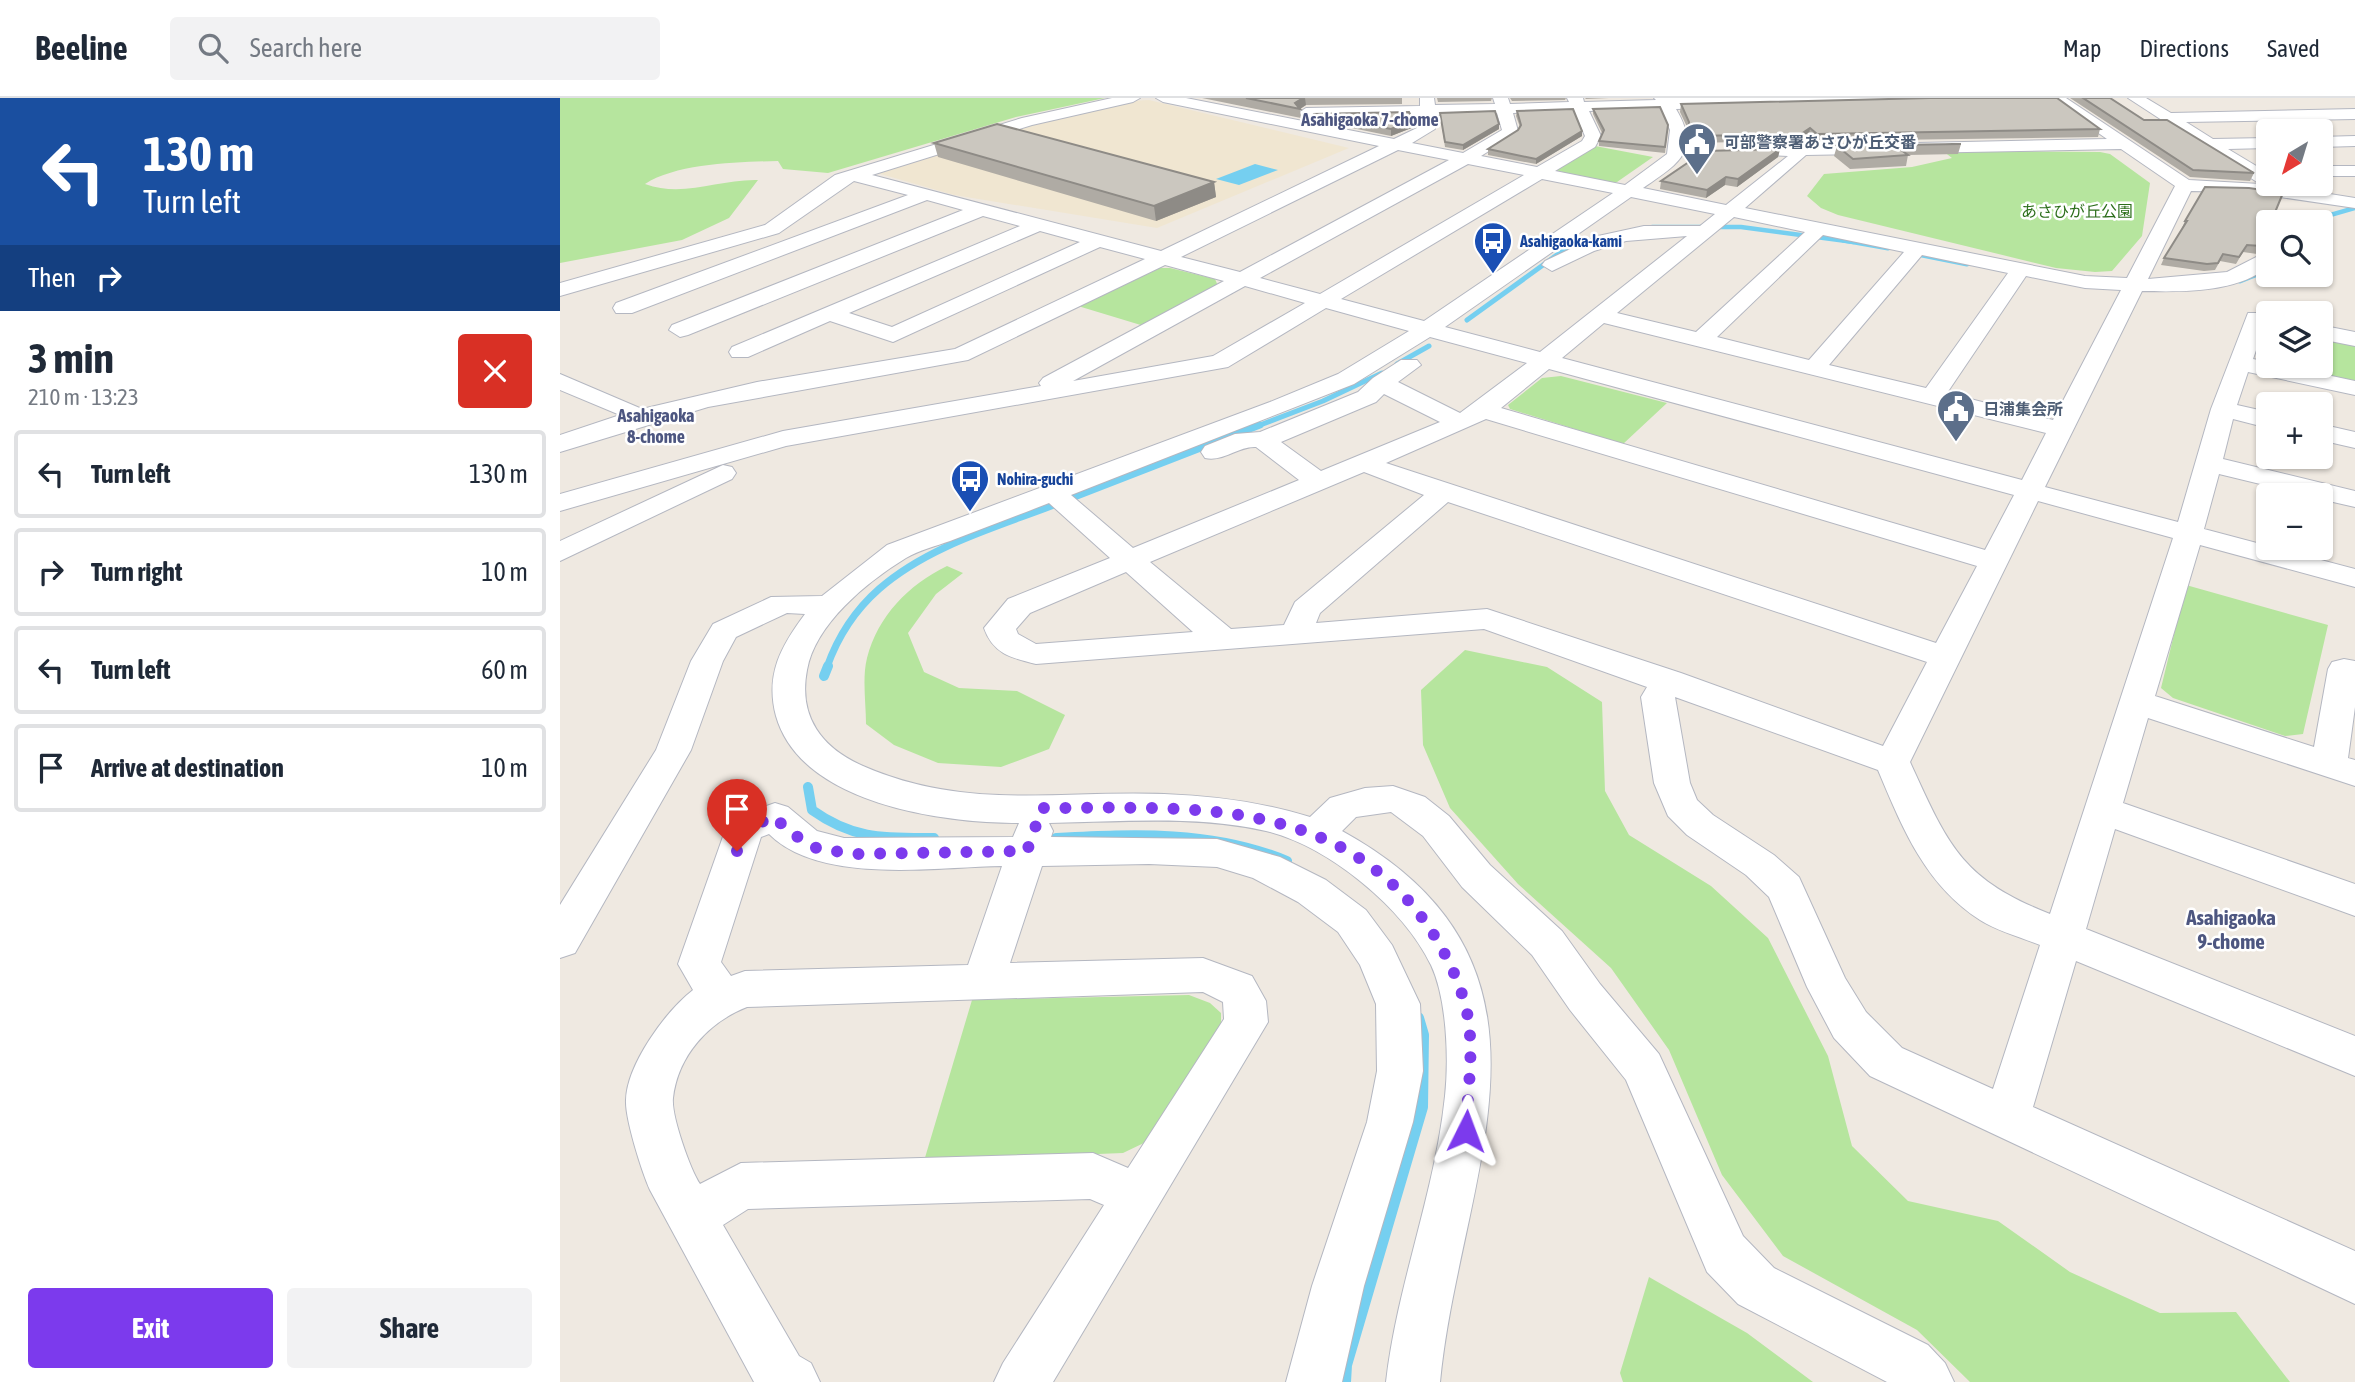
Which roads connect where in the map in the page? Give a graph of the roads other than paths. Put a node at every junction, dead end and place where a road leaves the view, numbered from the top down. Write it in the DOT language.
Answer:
graph roads {
  1 [pos="1133,98"];
  2 [pos="1163,98"];
  3 [pos="1912,98"];
  4 [pos="1942,98"];
  5 [pos="2056,98"];
  6 [pos="2136,98"];
  7 [pos="1839,100"];
  8 [pos="1663,101"];
  9 [pos="1748,101"];
  10 [pos="1502,102"];
  11 [pos="1576,102"];
  12 [pos="1427,103"];
  13 [pos="2355,114"];
  14 [pos="1262,118"];
  15 [pos="2169,118"];
  16 [pos="2355,141"];
  17 [pos="2333,142"];
  18 [pos="2256,143"];
  19 [pos="2122,144"];
  20 [pos="2212,144"];
  21 [pos="1395,145"];
  22 [pos="1887,149"];
  23 [pos="1760,151"];
  24 [pos="1793,151"];
  25 [pos="1464,159"];
  26 [pos="2256,171"];
  27 [pos="2333,171"];
  28 [pos="2355,171"];
  29 [pos="853,174"];
  30 [pos="1539,174"];
  31 [pos="2185,185"];
  32 [pos="1628,192"];
  33 [pos="928,194"];
  34 [pos="2282,196"];
  35 [pos="2287,202"];
  36 [pos="2355,203"];
  37 [pos="983,209"];
  38 [pos="1727,212"];
  39 [pos="2355,213"];
  40 [pos="2333,218"];
  41 [pos="1040,224"];
  42 [pos="1818,230"];
  43 [pos="1702,232"];
  44 [pos="1100,240"];
  45 [pos="1916,250"];
  46 [pos="1165,258"];
  47 [pos="2256,267"];
  48 [pos="2020,271"];
  49 [pos="1243,279"];
  50 [pos="2256,283"];
  51 [pos="570,287"];
  52 [pos="2133,289"];
  53 [pos="2215,296"];
  54 [pos="1327,301"];
  55 [pos="624,308"];
  56 [pos="830,314"];
  57 [pos="1598,315"];
  58 [pos="2256,317"];
  59 [pos="1427,328"];
  60 [pos="680,330"];
  61 [pos="2256,332"];
  62 [pos="2333,335"];
  63 [pos="1455,336"];
  64 [pos="2355,339"];
  65 [pos="1701,340"];
  66 [pos="740,352"];
  67 [pos="1544,359"];
  68 [pos="2240,363"];
  69 [pos="1815,368"];
  70 [pos="560,381"];
  71 [pos="1381,383"];
  72 [pos="2355,387"];
  73 [pos="1046,393"];
  74 [pos="1932,397"];
  75 [pos="817,404"];
  76 [pos="2223,409"];
  77 [pos="1471,416"];
  78 [pos="2256,417"];
  79 [pos="638,418"];
  80 [pos="2061,429"];
  81 [pos="2333,435"];
  82 [pos="783,439"];
  83 [pos="1263,440"];
  84 [pos="2355,440"];
  85 [pos="560,444"];
  86 [pos="1365,462"];
  87 [pos="2208,463"];
  88 [pos="1318,482"];
  89 [pos="2032,490"];
  90 [pos="1444,492"];
  91 [pos="2355,499"];
  92 [pos="1062,500"];
  93 [pos="560,503"];
  94 [pos="2189,533"];
  95 [pos="560,551"];
  96 [pos="1129,560"];
  97 [pos="1995,562"];
  98 [pos="2355,578"];
  99 [pos="828,605"];
  100 [pos="1296,632"];
  101 [pos="1224,639"];
  102 [pos="1946,657"];
  103 [pos="2355,672"];
  104 [pos="1669,681"];
  105 [pos="2136,702"];
  106 [pos="1892,762"];
  107 [pos="2342,769"];
  108 [pos="1042,808"];
  109 [pos="2103,810"];
  110 [pos="1315,835"];
  111 [pos="1027,851"];
  112 [pos="2355,900"];
  113 [pos="2063,937"];
  114 [pos="560,941"];
  115 [pos="983,981"];
  116 [pos="722,998"];
  117 [pos="2355,1055"];
  118 [pos="2006,1119"];
  119 [pos="1137,1196"];
  120 [pos="692,1217"];
  121 [pos="2355,1278"];
  122 [pos="792,1382"];
  123 [pos="1021,1382"];
  124 [pos="1314,1382"];
  125 [pos="1413,1382"];
  126 [pos="1926,1382"];
  1 -- 29 [label="street"];
  2 -- 14 [label="street"];
  3 -- 4 [label="street"];
  3 -- 7 [label="street"];
  5 -- 19 [label="street"];
  6 -- 15 [label="street"];
  7 -- 9 [label="street"];
  7 -- 22 [label="street"];
  8 -- 9 [label="street"];
  8 -- 11 [label="street"];
  8 -- 32 [label="street"];
  9 -- 24 [label="street"];
  10 -- 11 [label="street"];
  10 -- 12 [label="street"];
  10 -- 25 [label="street"];
  11 -- 30 [label="street"];
  12 -- 14 [label="street"];
  12 -- 21 [label="street"];
  13 -- 15 [label="street"];
  14 -- 21 [label="street"];
  15 -- 20 [label="street"];
  16 -- 17 [label="street"];
  18 -- 20 [label="street"];
  19 -- 22 [label="street"];
  19 -- 31 [label="street"];
  20 -- 26 [label="street"];
  21 -- 25 [label="street"];
  21 -- 46 [label="street"];
  22 -- 24 [label="street"];
  23 -- 24 [label="street"];
  24 -- 38 [label="street"];
  25 -- 30 [label="street"];
  25 -- 49 [label="street"];
  27 -- 28 [label="street"];
  29 -- 33 [label="street"];
  29 -- 51 [label="street"];
  30 -- 32 [label="street"];
  30 -- 54 [label="street"];
  31 -- 35 [label="street"];
  31 -- 52 [label="street"];
  32 -- 38 [label="street"];
  32 -- 59 [label="street"];
  33 -- 37 [label="street"];
  33 -- 55 [label="street"];
  34 -- 35 [label="street"];
  35 -- 36 [label="street"];
  37 -- 41 [label="street"];
  37 -- 60 [label="street"];
  38 -- 42 [label="street"];
  38 -- 43 [label="street"];
  39 -- 40 [label="street"];
  41 -- 44 [label="street"];
  41 -- 56 [label="street"];
  42 -- 45 [label="street"];
  42 -- 65 [label="street"];
  43 -- 57 [label="street"];
  43 -- 63 [label="street"];
  44 -- 46 [label="street"];
  44 -- 56 [label="street"];
  45 -- 48 [label="street"];
  45 -- 69 [label="street"];
  46 -- 49 [label="street"];
  46 -- 75 [label="street"];
  47 -- 53 [label="street"];
  48 -- 52 [label="street"];
  48 -- 74 [label="street"];
  49 -- 54 [label="street"];
  49 -- 73 [label="street"];
  50 -- 53 [label="street"];
  51 -- 55 [label="street"];
  52 -- 53 [label="street"];
  52 -- 80 [label="street"];
  53 -- 58 [label="street"];
  54 -- 59 [label="street"];
  54 -- 73 [label="street"];
  55 -- 60 [label="street"];
  56 -- 66 [label="street"];
  57 -- 65 [label="street"];
  57 -- 67 [label="street"];
  59 -- 63 [label="street"];
  59 -- 92 [label="street"];
  60 -- 66 [label="street"];
  61 -- 68 [label="street"];
  62 -- 64 [label="street"];
  63 -- 67 [label="street"];
  63 -- 71 [label="street"];
  65 -- 69 [label="street"];
  66 -- 75 [label="street"];
  67 -- 77 [label="street"];
  67 -- 89 [label="street"];
  68 -- 72 [label="street"];
  68 -- 76 [label="street"];
  69 -- 74 [label="street"];
  70 -- 79 [label="street"];
  71 -- 77 [label="street"];
  71 -- 83 [label="street"];
  73 -- 75 [label="street"];
  74 -- 80 [label="street"];
  75 -- 79 [label="street"];
  75 -- 82 [label="street"];
  76 -- 78 [label="street"];
  76 -- 87 [label="street"];
  77 -- 86 [label="street"];
  77 -- 97 [label="street"];
  79 -- 85 [label="street"];
  80 -- 89 [label="street"];
  81 -- 84 [label="street"];
  82 -- 93 [label="street"];
  82 -- 95 [label="street"];
  83 -- 88 [label="street"];
  83 -- 92 [label="street"];
  86 -- 88 [label="street"];
  86 -- 90 [label="street"];
  87 -- 91 [label="street"];
  87 -- 94 [label="street"];
  88 -- 96 [label="street"];
  89 -- 94 [label="street"];
  89 -- 97 [label="street"];
  90 -- 100 [label="street"];
  90 -- 102 [label="street"];
  92 -- 96 [label="street"];
  92 -- 99 [label="street"];
  94 -- 98 [label="street"];
  94 -- 105 [label="street"];
  96 -- 101 [label="street"];
  96 -- 101 [label="street"];
  97 -- 102 [label="street"];
  99 -- 108 [label="street"];
  99 -- 114 [label="street"];
  100 -- 101 [label="street"];
  100 -- 104 [label="street"];
  102 -- 106 [label="street"];
  103 -- 107 [label="street"];
  104 -- 106 [label="street"];
  104 -- 118 [label="street"];
  105 -- 107 [label="street"];
  105 -- 109 [label="street"];
  106 -- 113 [label="street"];
  108 -- 110 [label="street"];
  108 -- 111 [label="street"];
  109 -- 112 [label="street"];
  109 -- 113 [label="street"];
  110 -- 125 [label="street"];
  110 -- 126 [label="street"];
  111 -- 115 [label="street"];
  111 -- 116 [label="street"];
  111 -- 124 [label="street"];
  113 -- 117 [label="street"];
  113 -- 118 [label="street"];
  115 -- 116 [label="street"];
  115 -- 119 [label="street"];
  116 -- 120 [label="street"];
  118 -- 121 [label="street"];
  119 -- 120 [label="street"];
  119 -- 123 [label="street"];
  120 -- 122 [label="street"];
}
